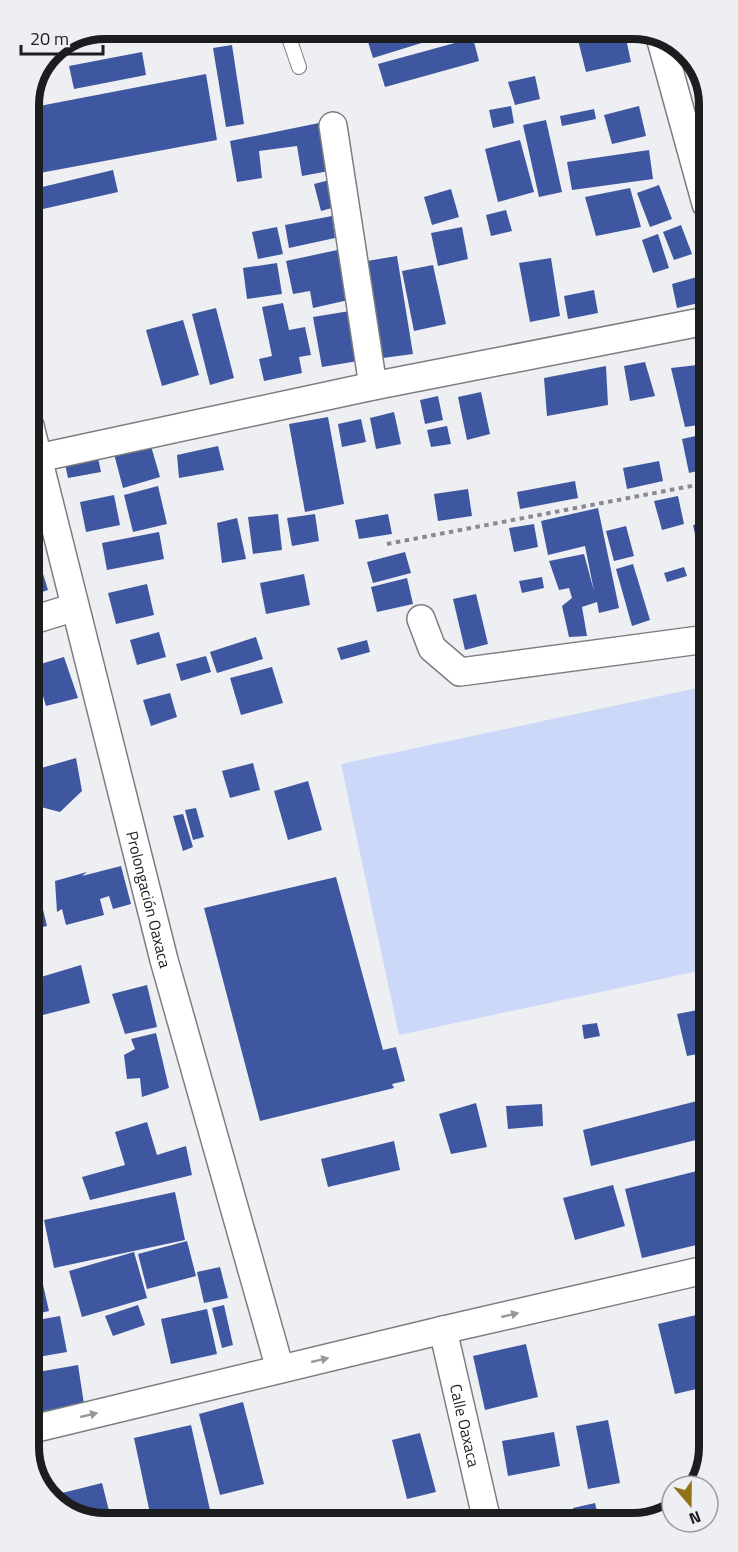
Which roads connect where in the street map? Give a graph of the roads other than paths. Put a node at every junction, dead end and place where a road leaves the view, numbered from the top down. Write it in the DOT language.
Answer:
graph roads {
  1 [pos="290,39"];
  2 [pos="663,46"];
  3 [pos="299,68"];
  4 [pos="333,126"];
  5 [pos="699,179"];
  6 [pos="699,322"];
  7 [pos="373,386"];
  8 [pos="39,458"];
  9 [pos="39,462"];
  10 [pos="75,607"];
  11 [pos="39,618"];
  12 [pos="421,620"];
  13 [pos="699,640"];
  14 [pos="699,1271"];
  15 [pos="443,1330"];
  16 [pos="280,1369"];
  17 [pos="39,1427"];
  18 [pos="485,1513"];
  1 -- 3 [label="lane"];
  2 -- 5 [label="street"];
  4 -- 7 [label="street"];
  6 -- 7 [label="street"];
  7 -- 8 [label="street"];
  9 -- 10 [label="street, Prolongación Oaxaca"];
  10 -- 11 [label="street"];
  10 -- 16 [label="street, Prolongación Oaxaca"];
  12 -- 13 [label="street"];
  15 -- 14 [label="street, one-way"];
  16 -- 15 [label="street, one-way"];
  15 -- 18 [label="street, Calle Oaxaca"];
  17 -- 16 [label="street, one-way"];
}
